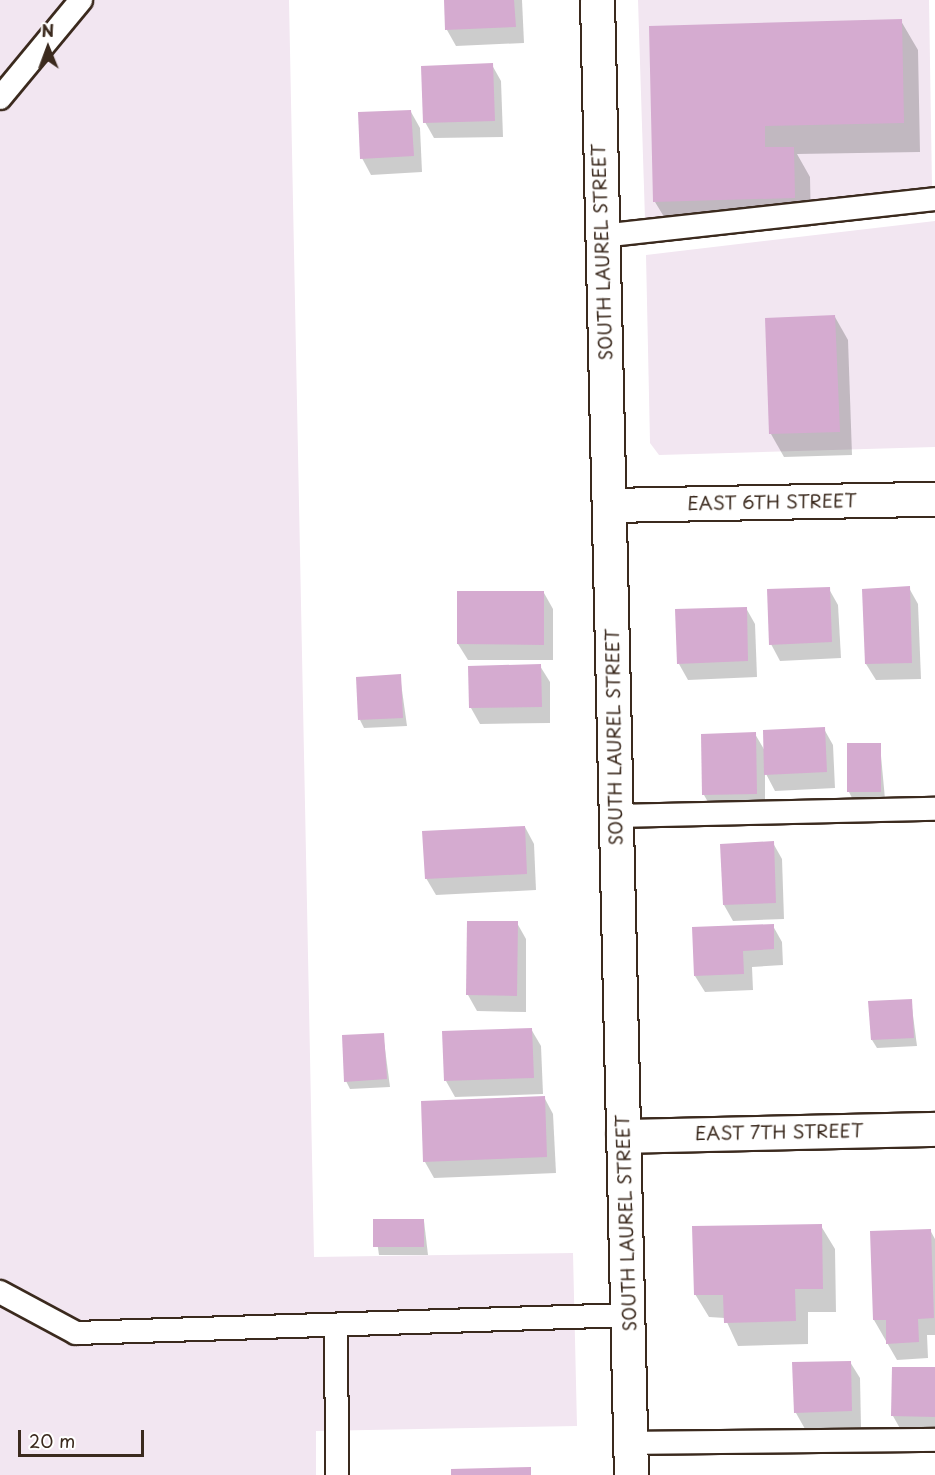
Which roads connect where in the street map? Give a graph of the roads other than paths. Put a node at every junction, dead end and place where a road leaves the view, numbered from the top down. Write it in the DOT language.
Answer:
graph roads {
  1 [pos="81,0"];
  2 [pos="597,0"];
  3 [pos="0,98"];
  4 [pos="935,200"];
  5 [pos="601,236"];
  6 [pos="935,499"];
  7 [pos="609,505"];
  8 [pos="935,809"];
  9 [pos="616,816"];
  10 [pos="935,1129"];
  11 [pos="623,1136"];
  12 [pos="0,1292"];
  13 [pos="629,1315"];
  14 [pos="336,1325"];
  15 [pos="935,1440"];
  16 [pos="631,1443"];
  17 [pos="337,1475"];
  18 [pos="631,1475"];
  1 -- 3 [label="lane"];
  2 -- 5 [label="street, SOUTH LAUREL STREET"];
  4 -- 5 [label="lane"];
  5 -- 7 [label="street, SOUTH LAUREL STREET"];
  6 -- 7 [label="street, EAST 6TH STREET"];
  7 -- 9 [label="street, SOUTH LAUREL STREET"];
  8 -- 9 [label="lane"];
  9 -- 11 [label="street, SOUTH LAUREL STREET"];
  10 -- 11 [label="street, EAST 7TH STREET"];
  11 -- 13 [label="street, SOUTH LAUREL STREET"];
  12 -- 14 [label="lane"];
  13 -- 14 [label="lane"];
  13 -- 16 [label="street, SOUTH LAUREL STREET"];
  14 -- 17 [label="lane"];
  15 -- 16 [label="lane"];
  16 -- 18 [label="street, SOUTH LAUREL STREET"];
}
